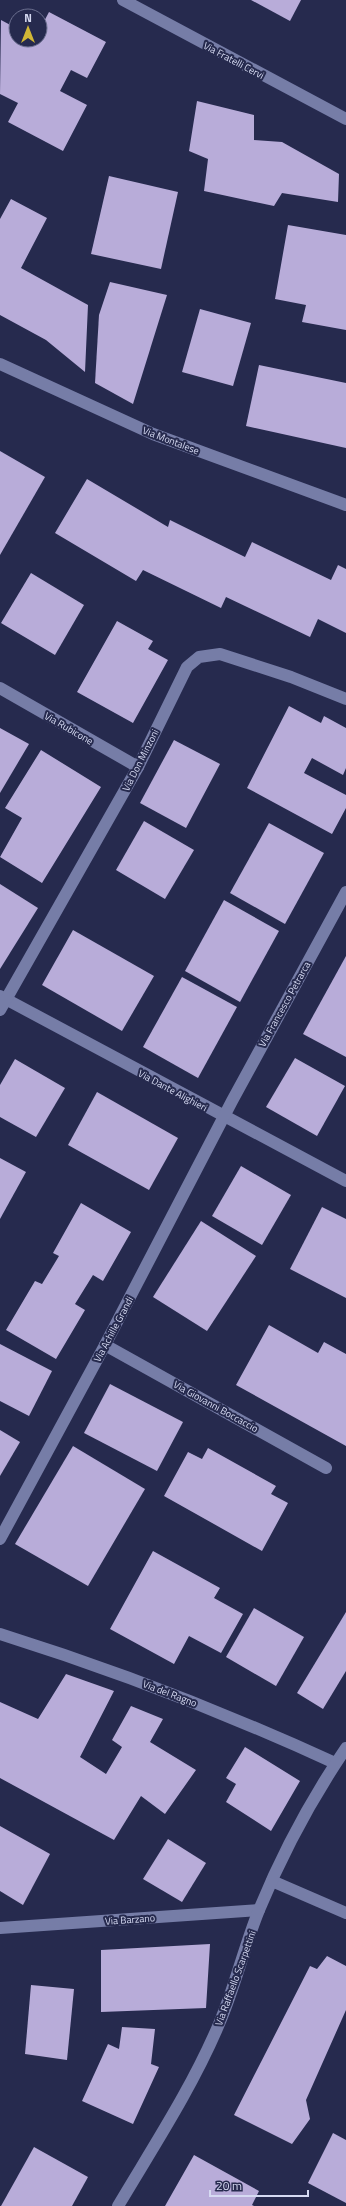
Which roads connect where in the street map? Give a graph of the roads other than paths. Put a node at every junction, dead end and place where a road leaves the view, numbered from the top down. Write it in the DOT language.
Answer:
graph roads {
  1 [pos="123,0"];
  2 [pos="346,119"];
  3 [pos="0,364"];
  4 [pos="346,505"];
  5 [pos="0,688"];
  6 [pos="346,699"];
  7 [pos="138,767"];
  8 [pos="346,892"];
  9 [pos="2,1002"];
  10 [pos="223,1117"];
  11 [pos="346,1181"];
  12 [pos="105,1344"];
  13 [pos="326,1468"];
  14 [pos="0,1539"];
  15 [pos="0,1634"];
  16 [pos="346,1748"];
  17 [pos="336,1763"];
  18 [pos="272,1881"];
  19 [pos="259,1910"];
  20 [pos="346,1913"];
  21 [pos="0,1928"];
  22 [pos="118,2206"];
  1 -- 2 [label="street, Via Fratelli Cervi"];
  3 -- 4 [label="street, Via Montalese"];
  5 -- 7 [label="street, Via Rubicone"];
  6 -- 7 [label="street, Via Don Minzoni"];
  7 -- 9 [label="street, Via Don Minzoni"];
  8 -- 10 [label="street, Via Francesco Petrarca"];
  9 -- 10 [label="street, Via Dante Alighieri"];
  10 -- 11 [label="street, Via Dante Alighieri"];
  10 -- 12 [label="street, Via Achille Grandi"];
  12 -- 13 [label="street, Via Giovanni Boccaccio"];
  12 -- 14 [label="street, Via Achille Grandi"];
  15 -- 17 [label="street, Via del Ragno"];
  16 -- 17 [label="street, Via Raffaello Scarpettini"];
  17 -- 18 [label="street, Via Raffaello Scarpettini"];
  18 -- 19 [label="street, Via Raffaello Scarpettini"];
  18 -- 20 [label="street"];
  19 -- 21 [label="street, Via Barzano"];
  19 -- 22 [label="street, Via Raffaello Scarpettini"];
}
